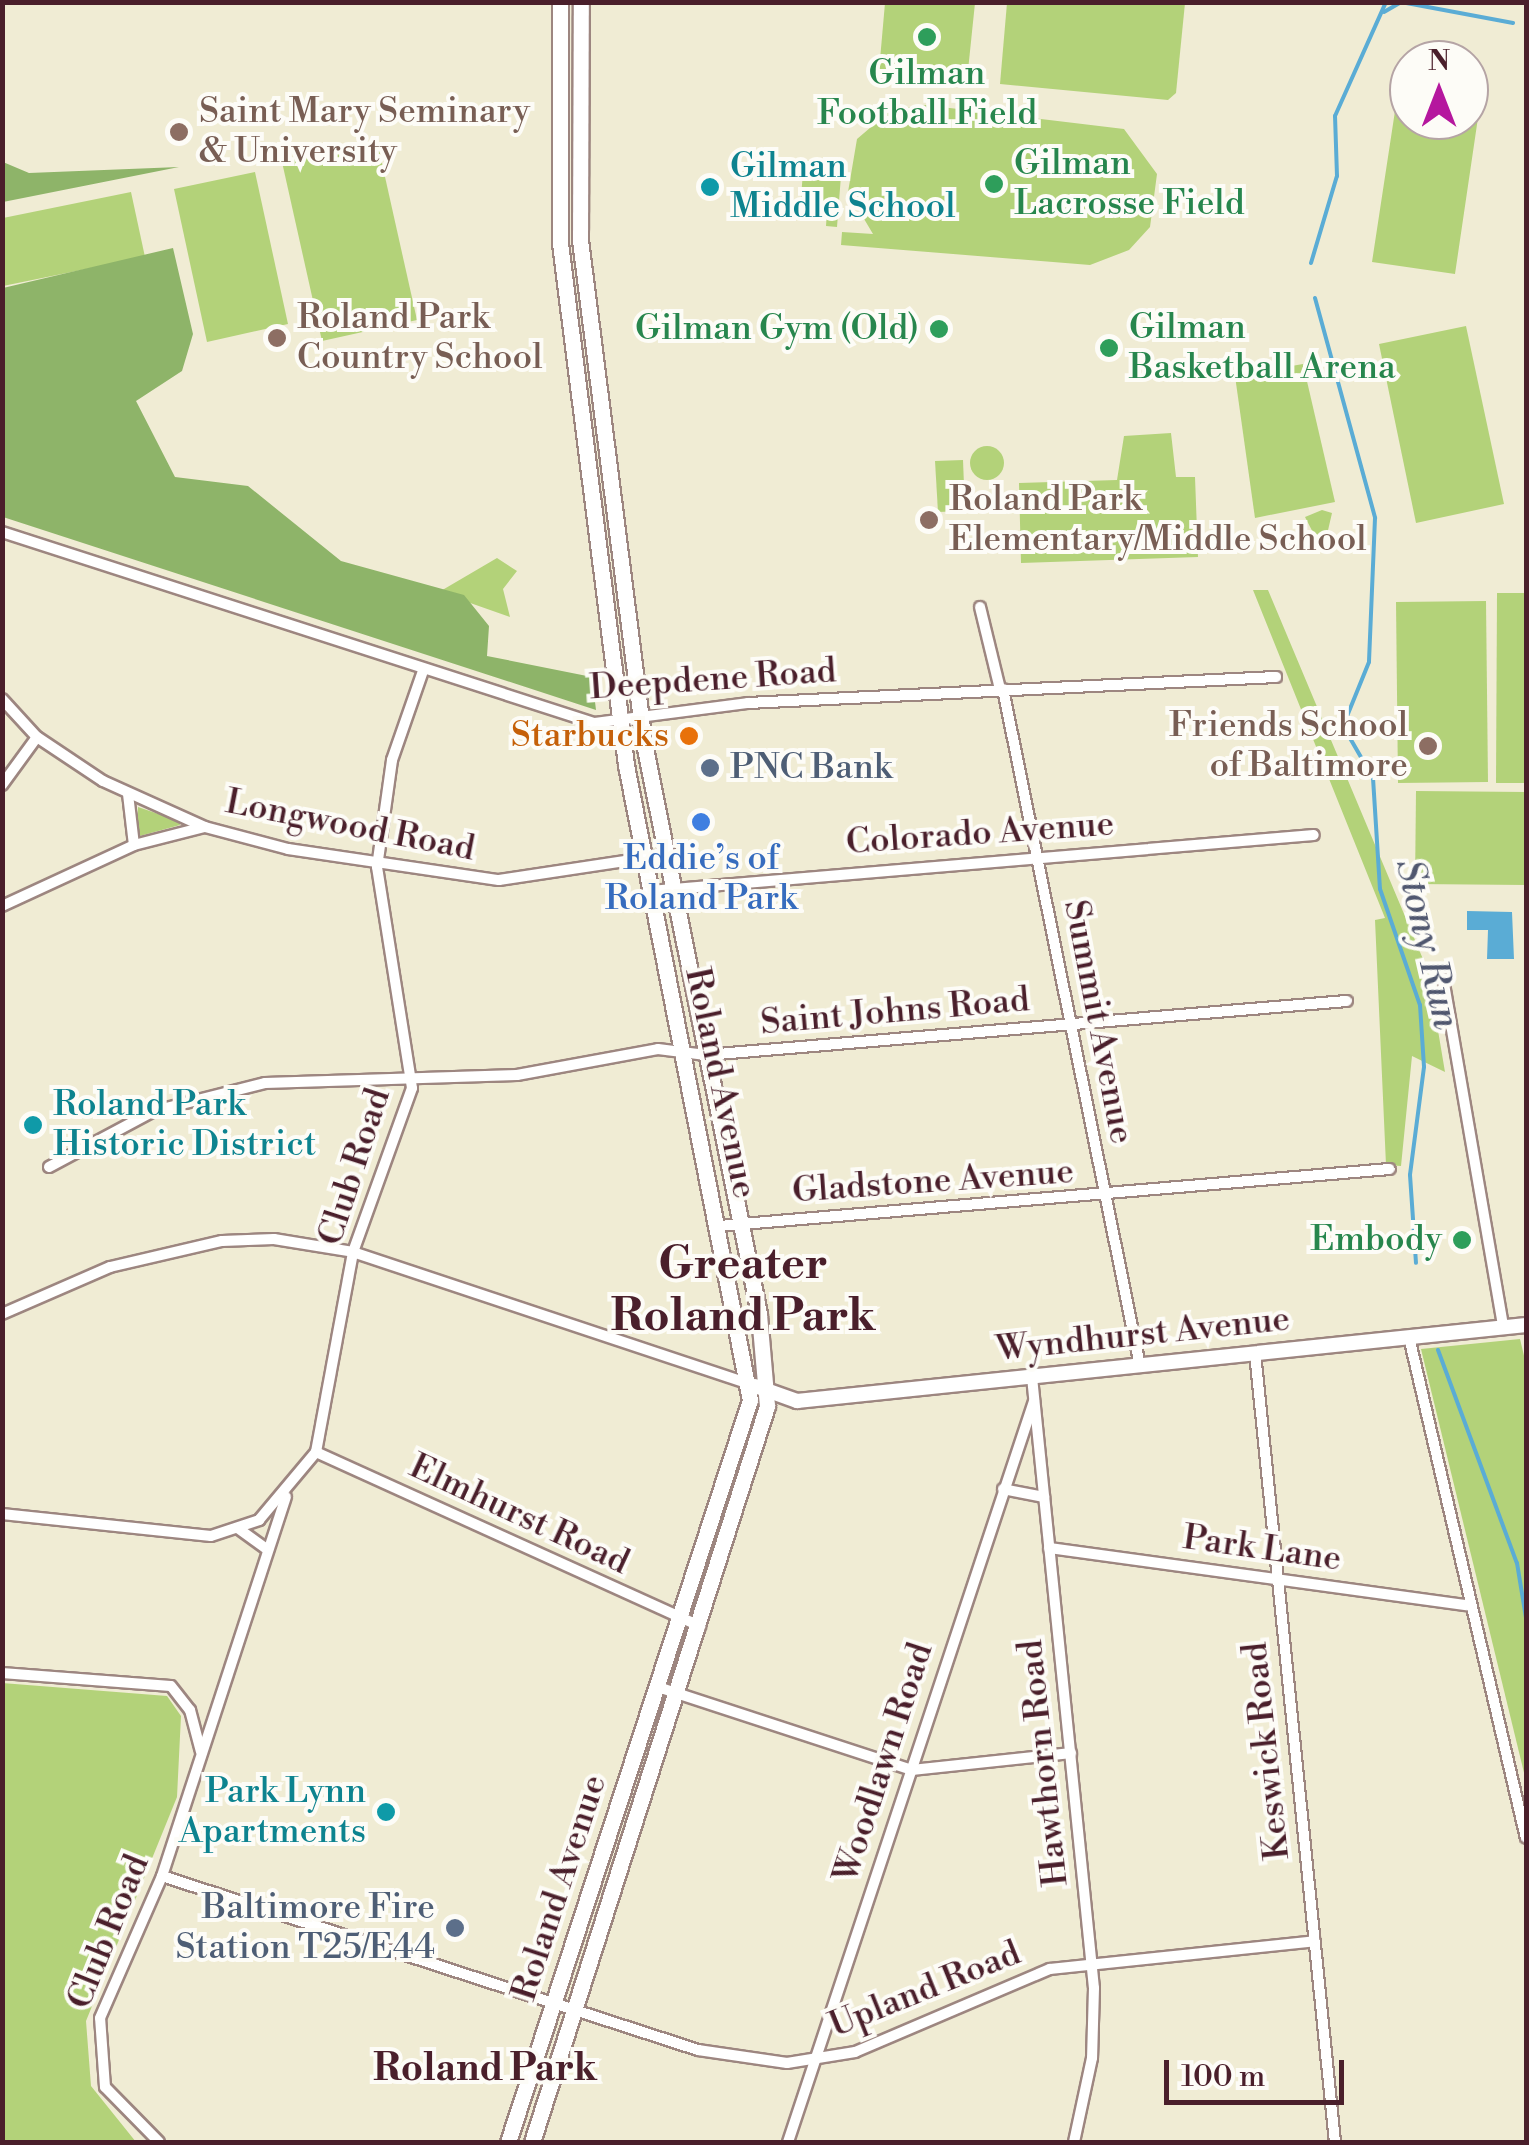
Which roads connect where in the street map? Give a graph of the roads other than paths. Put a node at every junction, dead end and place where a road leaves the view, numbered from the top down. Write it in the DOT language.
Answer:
graph roads {
  1 [pos="560,2"];
  2 [pos="581,2"];
  3 [pos="2,532"];
  4 [pos="980,607"];
  5 [pos="423,671"];
  6 [pos="1276,677"];
  7 [pos="1002,689"];
  8 [pos="2,699"];
  9 [pos="641,716"];
  10 [pos="620,719"];
  11 [pos="37,738"];
  12 [pos="2,785"];
  13 [pos="128,794"];
  14 [pos="205,827"];
  15 [pos="1314,835"];
  16 [pos="134,845"];
  17 [pos="665,854"];
  18 [pos="1037,858"];
  19 [pos="642,859"];
  20 [pos="377,867"];
  21 [pos="672,886"];
  22 [pos="650,891"];
  23 [pos="2,906"];
  24 [pos="1442,978"];
  25 [pos="1347,1001"];
  26 [pos="1070,1026"];
  27 [pos="683,1050"];
  28 [pos="706,1055"];
  29 [pos="413,1077"];
  30 [pos="48,1167"];
  31 [pos="1390,1169"];
  32 [pos="1104,1196"];
  33 [pos="741,1224"];
  34 [pos="719,1226"];
  35 [pos="353,1252"];
  36 [pos="2,1314"];
  37 [pos="1526,1325"];
  38 [pos="1503,1327"];
  39 [pos="1409,1337"];
  40 [pos="1255,1353"];
  41 [pos="1140,1366"];
  42 [pos="1032,1377"];
  43 [pos="750,1384"];
  44 [pos="767,1390"];
  45 [pos="1034,1401"];
  46 [pos="316,1452"];
  47 [pos="1002,1489"];
  48 [pos="286,1497"];
  49 [pos="1044,1497"];
  50 [pos="2,1514"];
  51 [pos="238,1528"];
  52 [pos="266,1548"];
  53 [pos="1050,1548"];
  54 [pos="1277,1581"];
  55 [pos="1468,1605"];
  56 [pos="680,1618"];
  57 [pos="700,1626"];
  58 [pos="2,1673"];
  59 [pos="658,1687"];
  60 [pos="680,1694"];
  61 [pos="190,1710"];
  62 [pos="216,1712"];
  63 [pos="1071,1753"];
  64 [pos="202,1756"];
  65 [pos="912,1770"];
  66 [pos="1526,1838"];
  67 [pos="162,1876"];
  68 [pos="1315,1940"];
  69 [pos="1092,1962"];
  70 [pos="553,2005"];
  71 [pos="574,2012"];
  72 [pos="814,2063"];
  73 [pos="159,2142"];
  74 [pos="508,2142"];
  75 [pos="532,2142"];
  76 [pos="788,2142"];
  77 [pos="1074,2142"];
  78 [pos="1335,2142"];
  1 -- 10 [label="main road, Roland Avenue"];
  2 -- 9 [label="main road, Roland Avenue"];
  3 -- 5 [label="street, Deepdene Road"];
  4 -- 7 [label="street, Summit Avenue"];
  5 -- 10 [label="street, Deepdene Road"];
  5 -- 20 [label="street, Club Road"];
  6 -- 7 [label="street, Deepdene Road"];
  7 -- 9 [label="street, Deepdene Road"];
  7 -- 18 [label="street, Summit Avenue"];
  8 -- 11 [label="street, Longwood Road"];
  9 -- 10 [label="street, Deepdene Road"];
  9 -- 17 [label="main road, Roland Avenue"];
  10 -- 19 [label="main road, Roland Avenue"];
  11 -- 12 [label="street"];
  11 -- 13 [label="street, Longwood Road"];
  13 -- 14 [label="street, Longwood Road"];
  13 -- 16 [label="street"];
  14 -- 16 [label="street"];
  14 -- 20 [label="street, Longwood Road"];
  15 -- 18 [label="street, Colorado Avenue"];
  16 -- 23 [label="street"];
  17 -- 19 [label="street, Longwood Road"];
  17 -- 21 [label="main road, Roland Avenue"];
  18 -- 21 [label="street, Colorado Avenue"];
  18 -- 26 [label="street, Summit Avenue"];
  19 -- 20 [label="street, Longwood Road"];
  19 -- 22 [label="main road, Roland Avenue"];
  20 -- 29 [label="street, Club Road"];
  21 -- 22 [label="street, Colorado Avenue"];
  21 -- 28 [label="main road, Roland Avenue"];
  22 -- 27 [label="main road, Roland Avenue"];
  24 -- 38 [label="street"];
  25 -- 26 [label="street, Saint Johns Road"];
  26 -- 28 [label="street, Saint Johns Road"];
  26 -- 32 [label="street, Summit Avenue"];
  27 -- 28 [label="street, Saint Johns Road"];
  27 -- 29 [label="street, Saint Johns Road"];
  27 -- 34 [label="main road, Roland Avenue"];
  28 -- 33 [label="main road, Roland Avenue"];
  29 -- 30 [label="street, Saint Johns Road"];
  29 -- 35 [label="street, Club Road"];
  31 -- 32 [label="street, Gladstone Avenue"];
  32 -- 33 [label="street, Gladstone Avenue"];
  32 -- 41 [label="street, Summit Avenue"];
  33 -- 34 [label="street, Gladstone Avenue"];
  33 -- 44 [label="main road, Roland Avenue"];
  34 -- 43 [label="main road, Roland Avenue"];
  35 -- 36 [label="street"];
  35 -- 43 [label="street"];
  35 -- 46 [label="street, Club Road"];
  37 -- 38 [label="street, Wyndhurst Avenue"];
  38 -- 39 [label="street, Wyndhurst Avenue"];
  39 -- 40 [label="street, Wyndhurst Avenue"];
  39 -- 55 [label="street"];
  40 -- 41 [label="street, Wyndhurst Avenue"];
  40 -- 54 [label="street, Keswick Road"];
  41 -- 42 [label="street, Wyndhurst Avenue"];
  42 -- 44 [label="street, Wyndhurst Avenue"];
  42 -- 45 [label="street, Hawthorn Road"];
  43 -- 44 [label="street, Wyndhurst Avenue"];
  43 -- 56 [label="main road, Roland Avenue"];
  44 -- 57 [label="main road, Roland Avenue"];
  45 -- 47 [label="street, Woodlawn Road"];
  45 -- 49 [label="street, Hawthorn Road"];
  46 -- 48 [label="street, Club Road"];
  46 -- 56 [label="street, Elmhurst Road"];
  47 -- 49 [label="street"];
  47 -- 65 [label="street, Woodlawn Road"];
  48 -- 51 [label="street, Club Road"];
  48 -- 52 [label="street, Club Road"];
  49 -- 53 [label="street, Hawthorn Road"];
  50 -- 51 [label="street"];
  51 -- 52 [label="street"];
  52 -- 62 [label="street, Club Road"];
  53 -- 54 [label="street, Park Lane"];
  53 -- 63 [label="street, Hawthorn Road"];
  54 -- 55 [label="street, Park Lane"];
  54 -- 68 [label="street, Keswick Road"];
  55 -- 66 [label="street"];
  56 -- 57 [label="street, Elmhurst Road"];
  56 -- 59 [label="main road, Roland Avenue"];
  57 -- 60 [label="main road, Roland Avenue"];
  58 -- 61 [label="street"];
  59 -- 60 [label="street"];
  59 -- 70 [label="main road, Roland Avenue"];
  60 -- 65 [label="street"];
  60 -- 71 [label="main road, Roland Avenue"];
  61 -- 62 [label="street"];
  61 -- 64 [label="street"];
  62 -- 64 [label="street, Club Road"];
  63 -- 65 [label="street"];
  63 -- 69 [label="street, Hawthorn Road"];
  64 -- 67 [label="street, Club Road"];
  65 -- 72 [label="street, Woodlawn Road"];
  67 -- 70 [label="street, Upland Road"];
  67 -- 73 [label="street, Club Road"];
  68 -- 69 [label="street, Upland Road"];
  68 -- 78 [label="street, Keswick Road"];
  69 -- 72 [label="street, Upland Road"];
  69 -- 77 [label="street, Hawthorn Road"];
  70 -- 71 [label="street, Upland Road"];
  70 -- 74 [label="main road, Roland Avenue"];
  71 -- 72 [label="street, Upland Road"];
  71 -- 75 [label="main road, Roland Avenue"];
  72 -- 76 [label="street, Woodlawn Road"];
}
